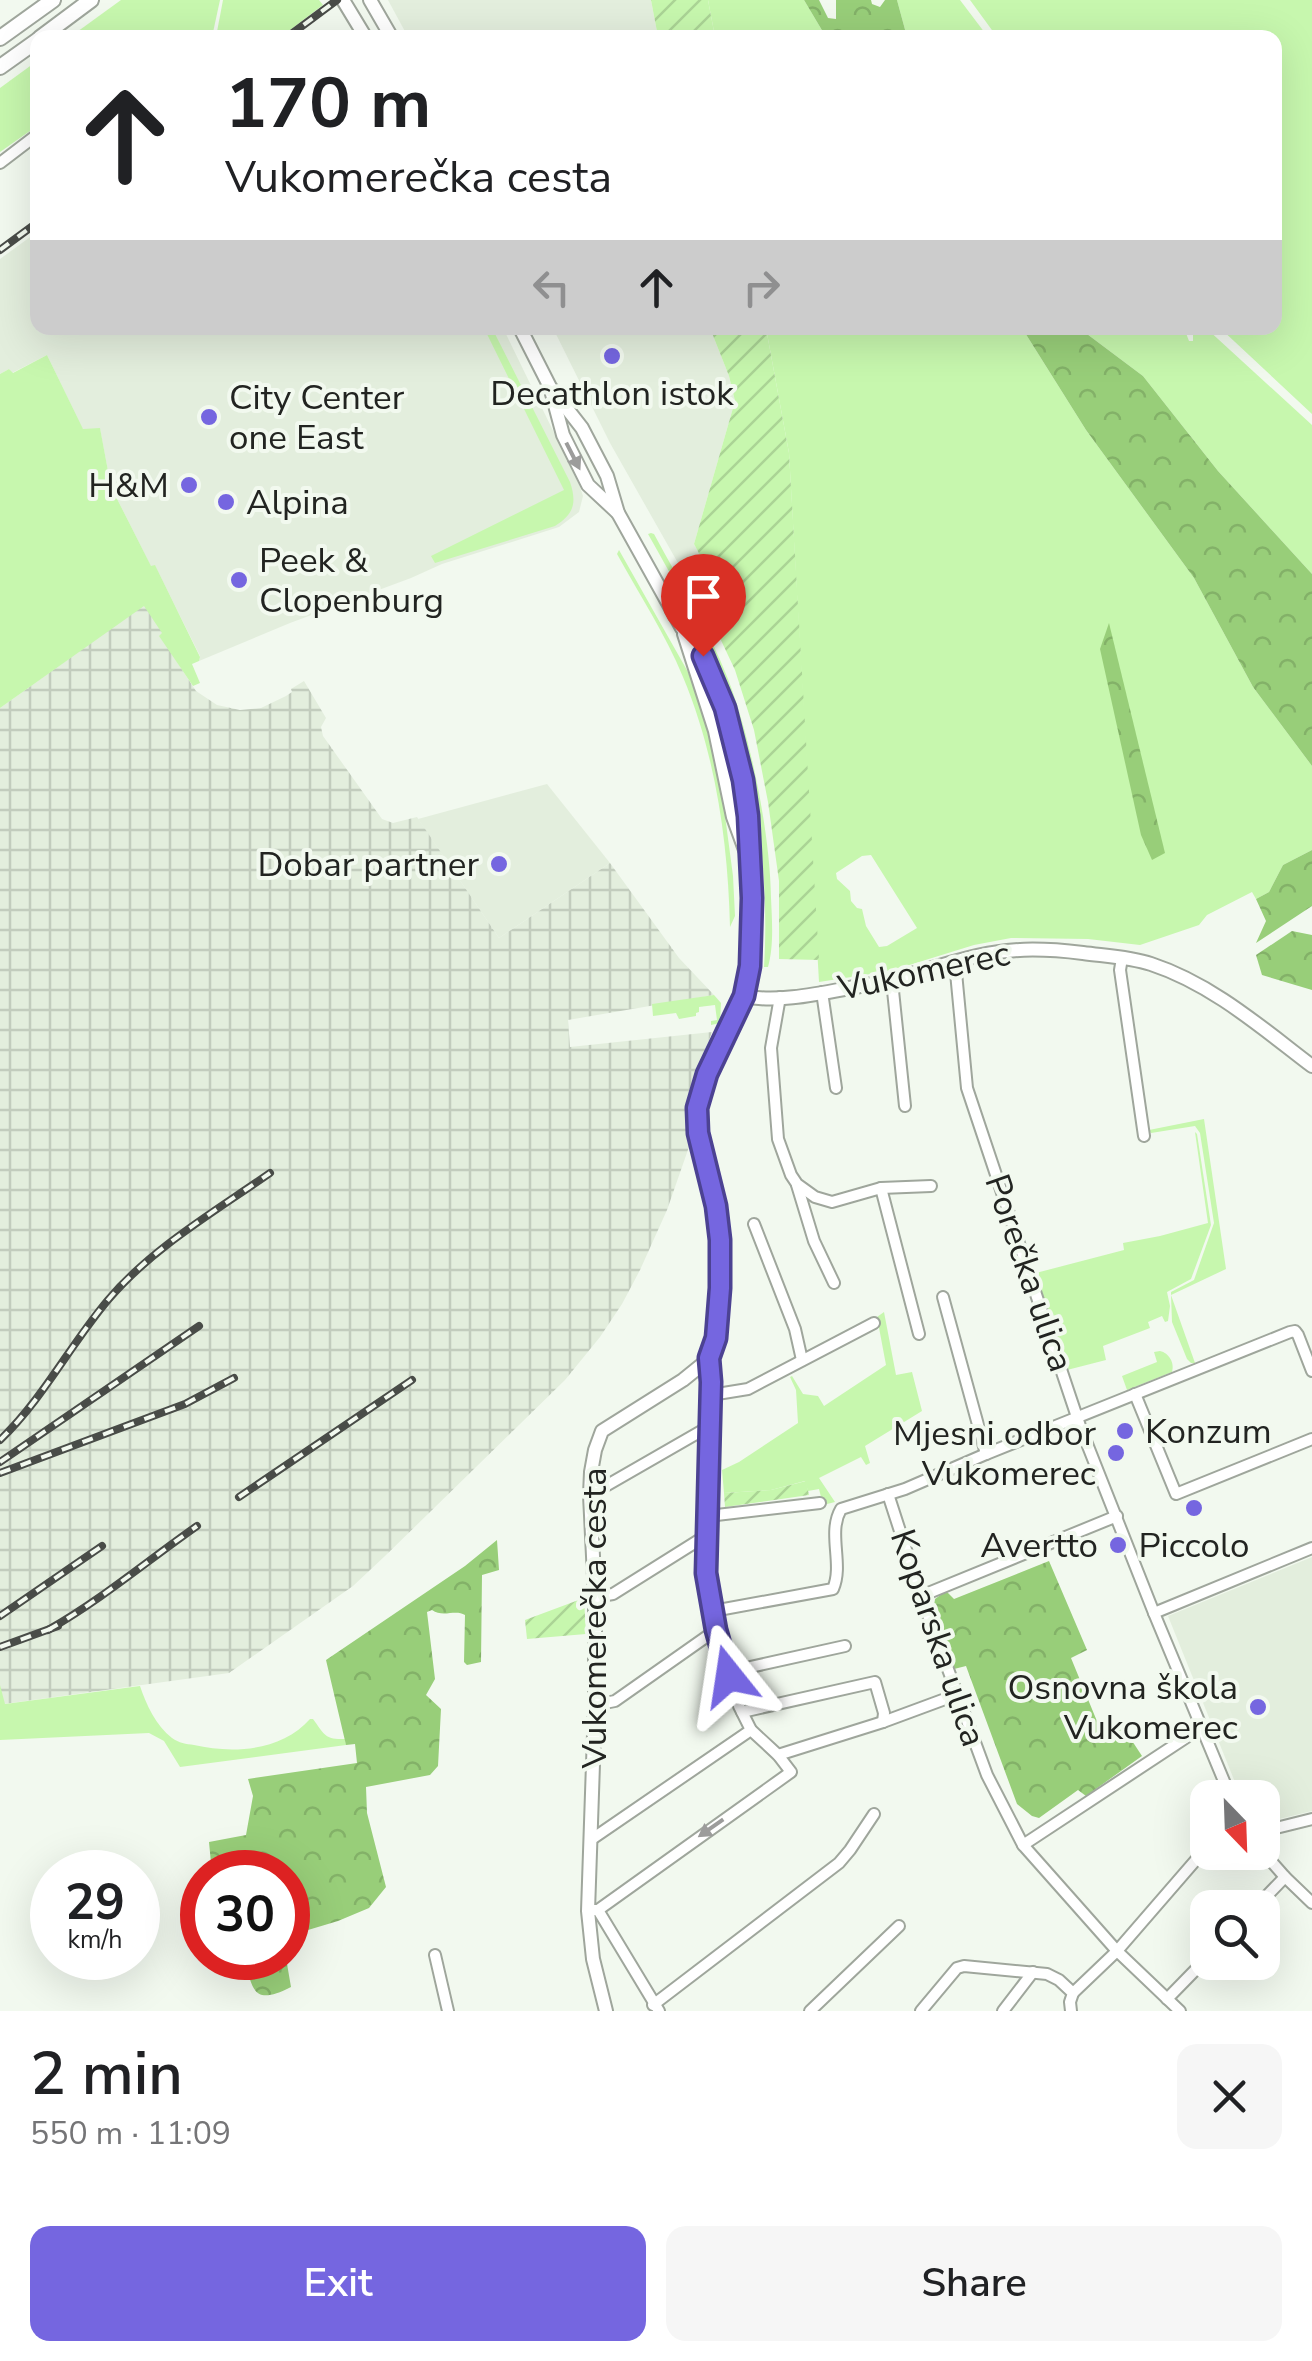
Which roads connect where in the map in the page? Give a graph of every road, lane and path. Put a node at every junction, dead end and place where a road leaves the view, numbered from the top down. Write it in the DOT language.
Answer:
graph roads {
  1 [pos="53,0"];
  2 [pos="91,0"];
  3 [pos="343,0"];
  4 [pos="370,0"];
  5 [pos="50,30"];
  6 [pos="361,30"];
  7 [pos="387,30"];
  8 [pos="0,38"];
  9 [pos="30,45"];
  10 [pos="0,67"];
  11 [pos="30,140"];
  12 [pos="0,163"];
  13 [pos="524,335"];
  14 [pos="550,387"];
  15 [pos="618,513"];
  16 [pos="1122,958"];
  17 [pos="955,962"];
  18 [pos="892,980"];
  19 [pos="822,992"];
  20 [pos="744,996"];
  21 [pos="780,997"];
  22 [pos="1312,1066"];
  23 [pos="836,1088"];
  24 [pos="905,1106"];
  25 [pos="1144,1136"];
  26 [pos="797,1184"];
  27 [pos="931,1186"];
  28 [pos="881,1188"];
  29 [pos="754,1224"];
  30 [pos="834,1283"];
  31 [pos="943,1297"];
  32 [pos="874,1323"];
  33 [pos="919,1334"];
  34 [pos="709,1358"];
  35 [pos="802,1360"];
  36 [pos="1312,1371"];
  37 [pos="1136,1394"];
  38 [pos="710,1395"];
  39 [pos="1077,1418"];
  40 [pos="710,1426"];
  41 [pos="1312,1439"];
  42 [pos="986,1454"];
  43 [pos="888,1494"];
  44 [pos="590,1495"];
  45 [pos="820,1503"];
  46 [pos="708,1516"];
  47 [pos="1117,1516"];
  48 [pos="707,1535"];
  49 [pos="1312,1548"];
  50 [pos="921,1596"];
  51 [pos="595,1597"];
  52 [pos="712,1611"];
  53 [pos="1154,1613"];
  54 [pos="716,1630"];
  55 [pos="845,1646"];
  56 [pos="728,1672"];
  57 [pos="956,1695"];
  58 [pos="595,1704"];
  59 [pos="742,1712"];
  60 [pos="883,1722"];
  61 [pos="1202,1727"];
  62 [pos="751,1730"];
  63 [pos="778,1755"];
  64 [pos="1224,1780"];
  65 [pos="874,1814"];
  66 [pos="1312,1820"];
  67 [pos="1280,1827"];
  68 [pos="592,1839"];
  69 [pos="1023,1844"];
  70 [pos="1190,1867"];
  71 [pos="1279,1870"];
  72 [pos="1285,1877"];
  73 [pos="1273,1890"];
  74 [pos="1312,1903"];
  75 [pos="593,1910"];
  76 [pos="899,1926"];
  77 [pos="1117,1951"];
  78 [pos="436,1955"];
  79 [pos="1033,1972"];
  80 [pos="1190,1975"];
  81 [pos="1074,1992"];
  82 [pos="1168,1998"];
  83 [pos="656,2008"];
  84 [pos="448,2011"];
  85 [pos="606,2011"];
  86 [pos="810,2011"];
  87 [pos="921,2011"];
  88 [pos="1003,2011"];
  89 [pos="1071,2011"];
  90 [pos="1180,2011"];
  1 -- 8 [label="main road"];
  2 -- 5 [label="main road"];
  3 -- 6 [label="street"];
  4 -- 7 [label="street"];
  9 -- 10 [label="main road"];
  11 -- 12 [label="street"];
  13 -- 14 [label="street"];
  14 -- 15 [label="street"];
  14 -- 15 [label="street, one-way"];
  15 -- 20 [label="street"];
  16 -- 17 [label="street, Vukomerec"];
  16 -- 22 [label="street, Vukomerec"];
  16 -- 25 [label="street"];
  17 -- 18 [label="street, Vukomerec"];
  17 -- 39 [label="street, Porečka ulica"];
  18 -- 19 [label="street, Vukomerec"];
  18 -- 24 [label="street"];
  19 -- 21 [label="street, Vukomerec"];
  19 -- 23 [label="street"];
  20 -- 21 [label="street, Vukomerec"];
  20 -- 34 [label="street"];
  21 -- 26 [label="street"];
  26 -- 28 [label="street"];
  26 -- 30 [label="street"];
  27 -- 28 [label="street"];
  28 -- 33 [label="street"];
  29 -- 35 [label="street"];
  31 -- 42 [label="street"];
  32 -- 35 [label="street"];
  34 -- 38 [label="street"];
  34 -- 44 [label="street, Vukomerečka cesta"];
  35 -- 38 [label="street"];
  36 -- 37 [label="street"];
  37 -- 39 [label="street"];
  37 -- 41 [label="street"];
  38 -- 40 [label="street"];
  39 -- 42 [label="street"];
  39 -- 47 [label="street, Porečka ulica"];
  40 -- 44 [label="street"];
  40 -- 46 [label="street"];
  42 -- 43 [label="street"];
  43 -- 50 [label="street, Koparska ulica"];
  43 -- 52 [label="street"];
  44 -- 51 [label="street, Vukomerečka cesta"];
  45 -- 46 [label="street"];
  46 -- 48 [label="street"];
  47 -- 50 [label="street"];
  47 -- 53 [label="street, Porečka ulica"];
  48 -- 51 [label="street"];
  48 -- 52 [label="street"];
  49 -- 53 [label="street"];
  50 -- 57 [label="street, Koparska ulica"];
  51 -- 58 [label="street, Vukomerečka cesta"];
  52 -- 54 [label="street"];
  53 -- 61 [label="street, Porečka ulica"];
  54 -- 56 [label="street"];
  54 -- 58 [label="street"];
  55 -- 56 [label="street"];
  56 -- 59 [label="street"];
  57 -- 60 [label="street"];
  57 -- 69 [label="street, Koparska ulica"];
  58 -- 68 [label="street, Vukomerečka cesta"];
  59 -- 60 [label="street"];
  59 -- 62 [label="street"];
  60 -- 63 [label="street"];
  61 -- 64 [label="street, Porečka ulica"];
  61 -- 69 [label="street"];
  62 -- 63 [label="street"];
  62 -- 68 [label="street"];
  63 -- 75 [label="street, one-way"];
  65 -- 83 [label="street"];
  66 -- 67 [label="street"];
  68 -- 75 [label="street, Vukomerečka cesta"];
  69 -- 77 [label="street, Koparska ulica"];
  70 -- 77 [label="street"];
  71 -- 72 [label="street"];
  72 -- 73 [label="street"];
  72 -- 74 [label="street"];
  75 -- 83 [label="street"];
  75 -- 85 [label="street, Vukomerečka cesta"];
  76 -- 86 [label="street"];
  77 -- 81 [label="street"];
  77 -- 82 [label="street, Koparska ulica"];
  78 -- 84 [label="street"];
  79 -- 81 [label="street"];
  79 -- 87 [label="street"];
  79 -- 88 [label="street"];
  80 -- 82 [label="street"];
  81 -- 89 [label="street"];
  82 -- 90 [label="street, Koparska ulica"];
}
